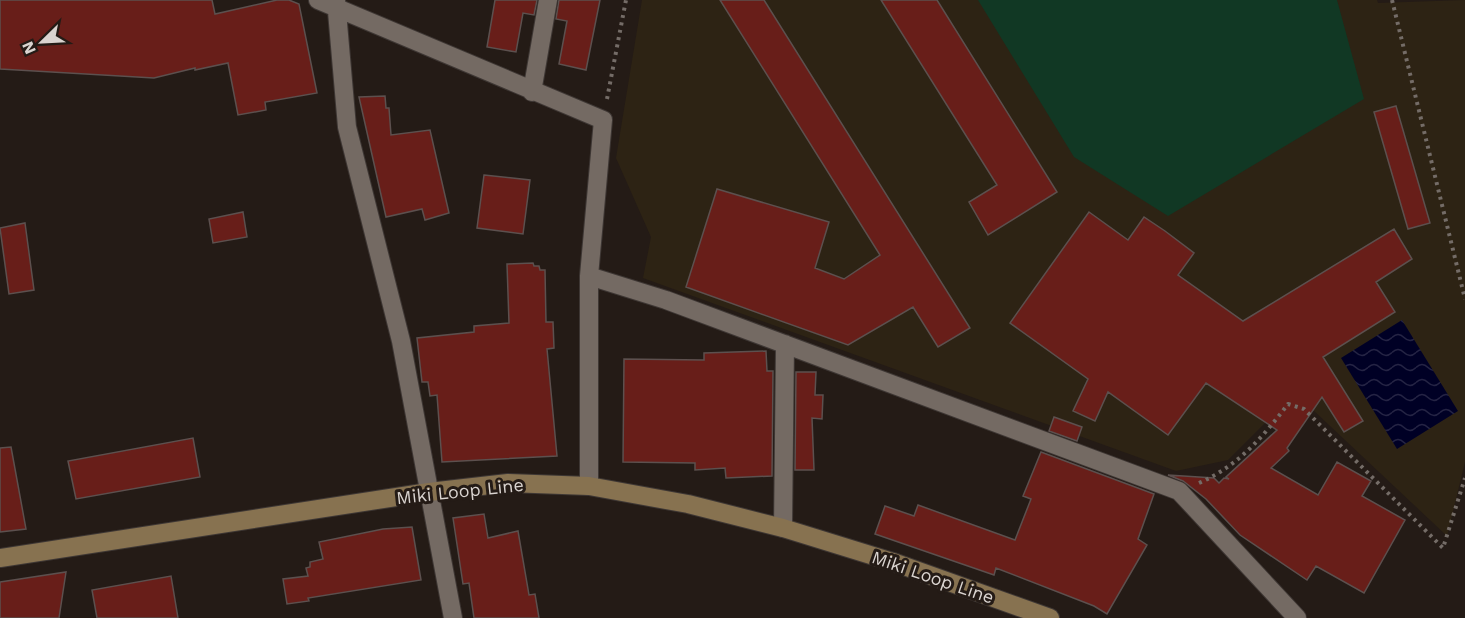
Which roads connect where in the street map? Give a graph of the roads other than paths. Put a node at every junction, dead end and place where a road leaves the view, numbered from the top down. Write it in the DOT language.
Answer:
graph roads {
  1 [pos="318,0"];
  2 [pos="548,0"];
  3 [pos="336,3"];
  4 [pos="532,92"];
  5 [pos="589,276"];
  6 [pos="785,344"];
  7 [pos="589,486"];
  8 [pos="429,492"];
  9 [pos="783,528"];
  10 [pos="0,558"];
  11 [pos="453,618"];
  12 [pos="1050,618"];
  13 [pos="1297,618"];
  1 -- 3 [label="street"];
  2 -- 4 [label="street"];
  3 -- 4 [label="street"];
  3 -- 8 [label="street"];
  4 -- 5 [label="street"];
  5 -- 6 [label="street"];
  5 -- 7 [label="street"];
  6 -- 9 [label="street"];
  6 -- 13 [label="street"];
  7 -- 8 [label="main road, Miki Loop Line"];
  7 -- 9 [label="main road, Miki Loop Line"];
  8 -- 10 [label="main road, Miki Loop Line"];
  8 -- 11 [label="street"];
  9 -- 12 [label="main road, Miki Loop Line"];
}
